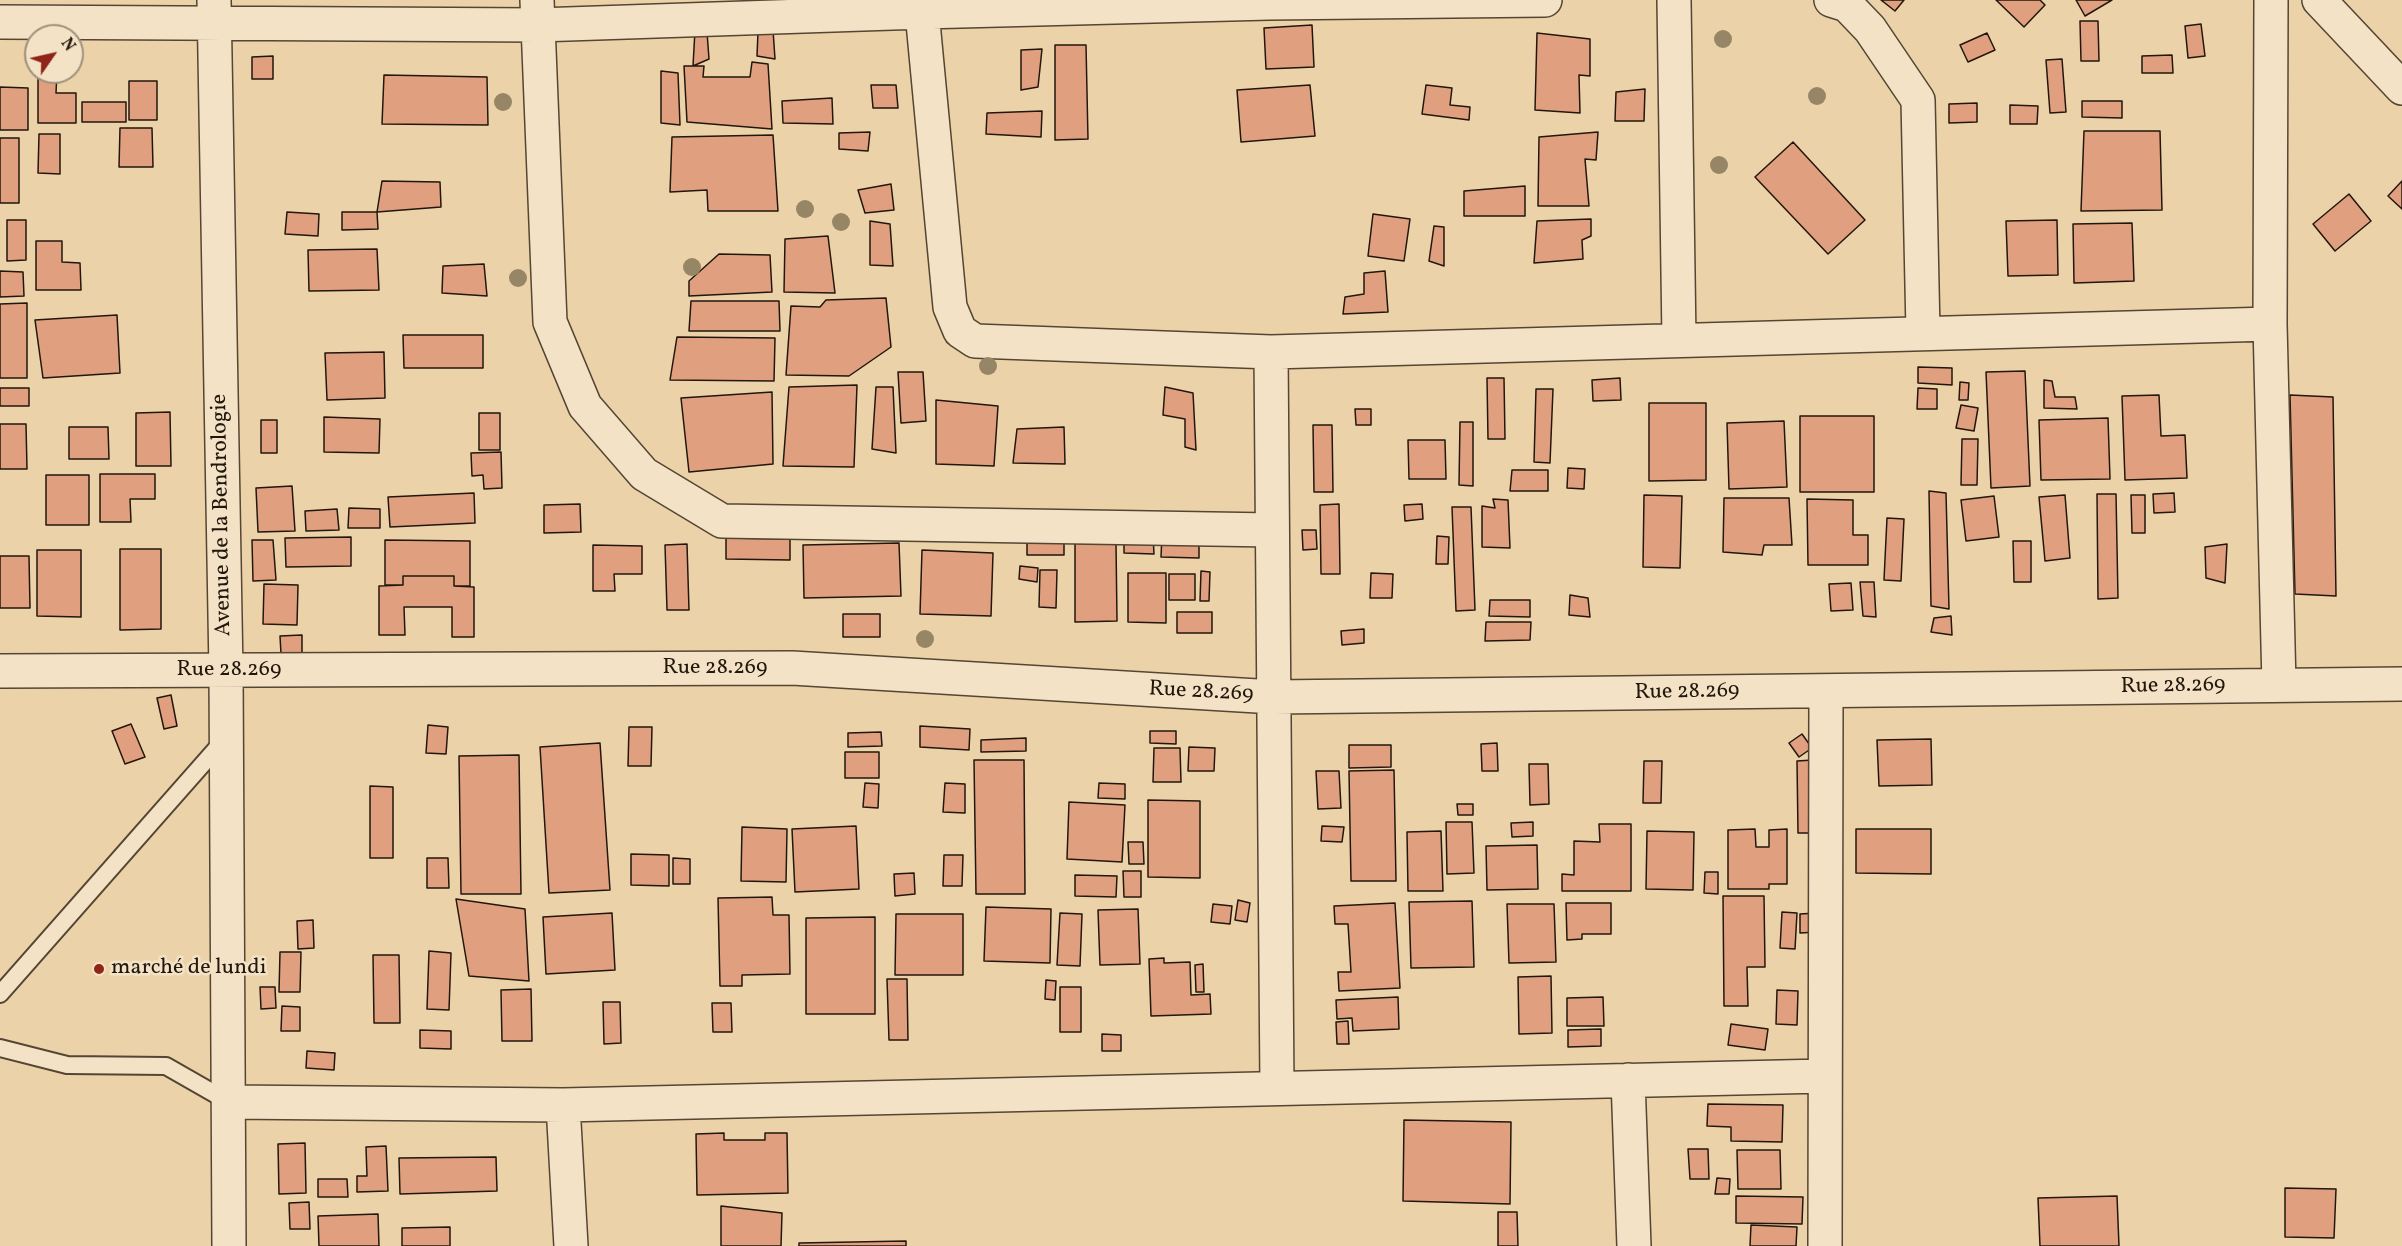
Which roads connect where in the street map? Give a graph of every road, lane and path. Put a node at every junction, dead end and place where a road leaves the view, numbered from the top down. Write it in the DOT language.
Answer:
graph roads {
  1 [pos="1545,0"];
  2 [pos="1674,0"];
  3 [pos="1831,0"];
  4 [pos="2271,0"];
  5 [pos="2319,0"];
  6 [pos="1269,2"];
  7 [pos="215,12"];
  8 [pos="922,12"];
  9 [pos="537,13"];
  10 [pos="0,22"];
  11 [pos="2402,88"];
  12 [pos="2270,324"];
  13 [pos="1923,332"];
  14 [pos="1679,340"];
  15 [pos="1271,352"];
  16 [pos="1272,530"];
  17 [pos="0,671"];
  18 [pos="226,671"];
  19 [pos="2402,684"];
  20 [pos="2279,686"];
  21 [pos="1826,691"];
  22 [pos="1274,697"];
  23 [pos="226,737"];
  24 [pos="0,994"];
  25 [pos="0,1048"];
  26 [pos="1824,1076"];
  27 [pos="1628,1080"];
  28 [pos="1277,1088"];
  29 [pos="229,1102"];
  30 [pos="563,1105"];
  31 [pos="229,1246"];
  32 [pos="571,1246"];
  33 [pos="1634,1246"];
  34 [pos="1825,1246"];
  1 -- 6 [label="street"];
  2 -- 14 [label="street"];
  3 -- 13 [label="street"];
  4 -- 12 [label="street"];
  5 -- 11 [label="street"];
  6 -- 8 [label="street"];
  7 -- 9 [label="street"];
  7 -- 10 [label="street"];
  7 -- 18 [label="street, Avenue de la Bendrologie"];
  8 -- 9 [label="street"];
  8 -- 15 [label="street"];
  9 -- 16 [label="street"];
  12 -- 13 [label="street"];
  12 -- 20 [label="street"];
  13 -- 14 [label="street"];
  14 -- 15 [label="street"];
  15 -- 16 [label="street"];
  16 -- 22 [label="street"];
  17 -- 18 [label="street, Rue 28.269"];
  18 -- 22 [label="street, Rue 28.269"];
  18 -- 23 [label="street, Avenue de la Bendrologie"];
  19 -- 20 [label="street, Rue 28.269"];
  20 -- 21 [label="street, Rue 28.269"];
  21 -- 22 [label="street, Rue 28.269"];
  21 -- 26 [label="street"];
  22 -- 28 [label="street"];
  23 -- 24 [label="lane"];
  23 -- 29 [label="street, Avenue de la Bendrologie"];
  25 -- 29 [label="lane"];
  26 -- 27 [label="street"];
  26 -- 34 [label="street"];
  27 -- 28 [label="street"];
  27 -- 33 [label="street"];
  28 -- 30 [label="street"];
  29 -- 30 [label="street"];
  29 -- 31 [label="street, Avenue de la Bendrologie"];
  30 -- 32 [label="street"];
}
